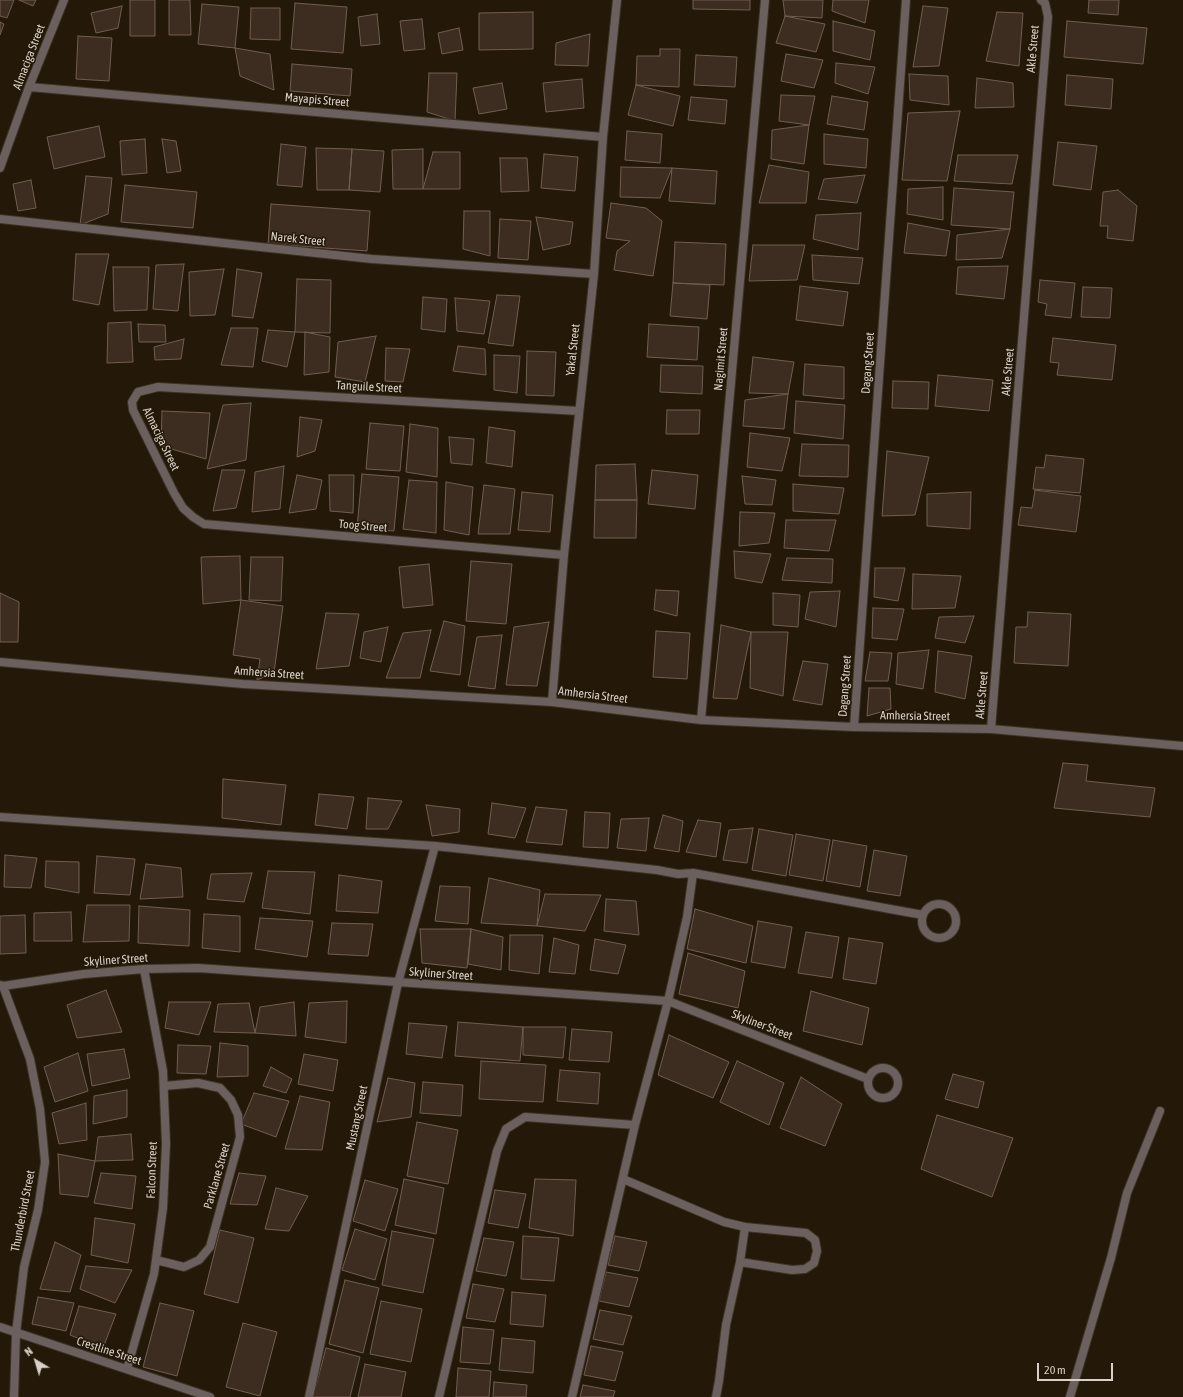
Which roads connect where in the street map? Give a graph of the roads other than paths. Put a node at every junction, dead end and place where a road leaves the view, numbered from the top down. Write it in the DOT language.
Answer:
graph roads {
  1 [pos="64,0"];
  2 [pos="617,0"];
  3 [pos="765,0"];
  4 [pos="906,0"];
  5 [pos="1041,0"];
  6 [pos="29,87"];
  7 [pos="603,137"];
  8 [pos="0,168"];
  9 [pos="0,219"];
  10 [pos="594,274"];
  11 [pos="158,387"];
  12 [pos="579,411"];
  13 [pos="174,493"];
  14 [pos="564,555"];
  15 [pos="0,662"];
  16 [pos="552,702"];
  17 [pos="701,720"];
  18 [pos="854,727"];
  19 [pos="991,729"];
  20 [pos="1183,746"];
  21 [pos="0,817"];
  22 [pos="435,846"];
  23 [pos="693,873"];
  24 [pos="923,915"];
  25 [pos="144,969"];
  26 [pos="398,983"];
  27 [pos="2,986"];
  28 [pos="668,1001"];
  29 [pos="868,1079"];
  30 [pos="164,1086"];
  31 [pos="1160,1111"];
  32 [pos="635,1125"];
  33 [pos="623,1179"];
  34 [pos="745,1227"];
  35 [pos="156,1260"];
  36 [pos="740,1262"];
  37 [pos="0,1327"];
  38 [pos="16,1332"];
  39 [pos="127,1369"];
  40 [pos="14,1397"];
  41 [pos="210,1397"];
  42 [pos="309,1397"];
  43 [pos="439,1397"];
  44 [pos="572,1397"];
  45 [pos="716,1397"];
  46 [pos="1070,1397"];
  1 -- 6 [label="street, Almaciga Street"];
  2 -- 7 [label="street, Yakal Street"];
  3 -- 17 [label="street, Nagimit Street"];
  4 -- 18 [label="street, Dagang Street"];
  5 -- 19 [label="street, Akle Street"];
  6 -- 7 [label="street, Mayapis Street"];
  6 -- 8 [label="street, Almaciga Street"];
  7 -- 10 [label="street, Yakal Street"];
  9 -- 10 [label="street, Narek Street"];
  10 -- 12 [label="street, Yakal Street"];
  11 -- 12 [label="street, Tanguile Street"];
  11 -- 13 [label="street, Almaciga Street"];
  12 -- 14 [label="street, Yakal Street"];
  13 -- 14 [label="street, Toog Street"];
  14 -- 16 [label="street, Yakal Street"];
  15 -- 16 [label="street, Amhersia Street"];
  16 -- 17 [label="street, Amhersia Street"];
  17 -- 18 [label="street, Amhersia Street"];
  18 -- 19 [label="street, Amhersia Street"];
  19 -- 20 [label="street, Amhersia Street"];
  21 -- 22 [label="street"];
  22 -- 23 [label="street"];
  22 -- 26 [label="street, Mustang Street"];
  23 -- 24 [label="street"];
  23 -- 28 [label="street"];
  24 -- 24 [label="street"];
  25 -- 26 [label="street, Skyliner Street"];
  25 -- 27 [label="street, Skyliner Street"];
  25 -- 30 [label="street, Falcon Street"];
  26 -- 28 [label="street, Skyliner Street"];
  26 -- 42 [label="street, Mustang Street"];
  27 -- 38 [label="street, Thunderbird Street"];
  28 -- 29 [label="street, Skyliner Street"];
  28 -- 32 [label="street"];
  30 -- 35 [label="street, Falcon Street"];
  30 -- 35 [label="street, Parklane Street"];
  31 -- 46 [label="street"];
  32 -- 33 [label="street"];
  32 -- 43 [label="street"];
  33 -- 34 [label="street"];
  33 -- 44 [label="street"];
  34 -- 36 [label="street"];
  34 -- 36 [label="street"];
  35 -- 39 [label="street, Falcon Street"];
  36 -- 45 [label="street"];
  37 -- 38 [label="street, Crestline Street"];
  38 -- 39 [label="street, Crestline Street"];
  38 -- 40 [label="street, Thunderbird Street"];
  39 -- 41 [label="street, Crestline Street"];
}
